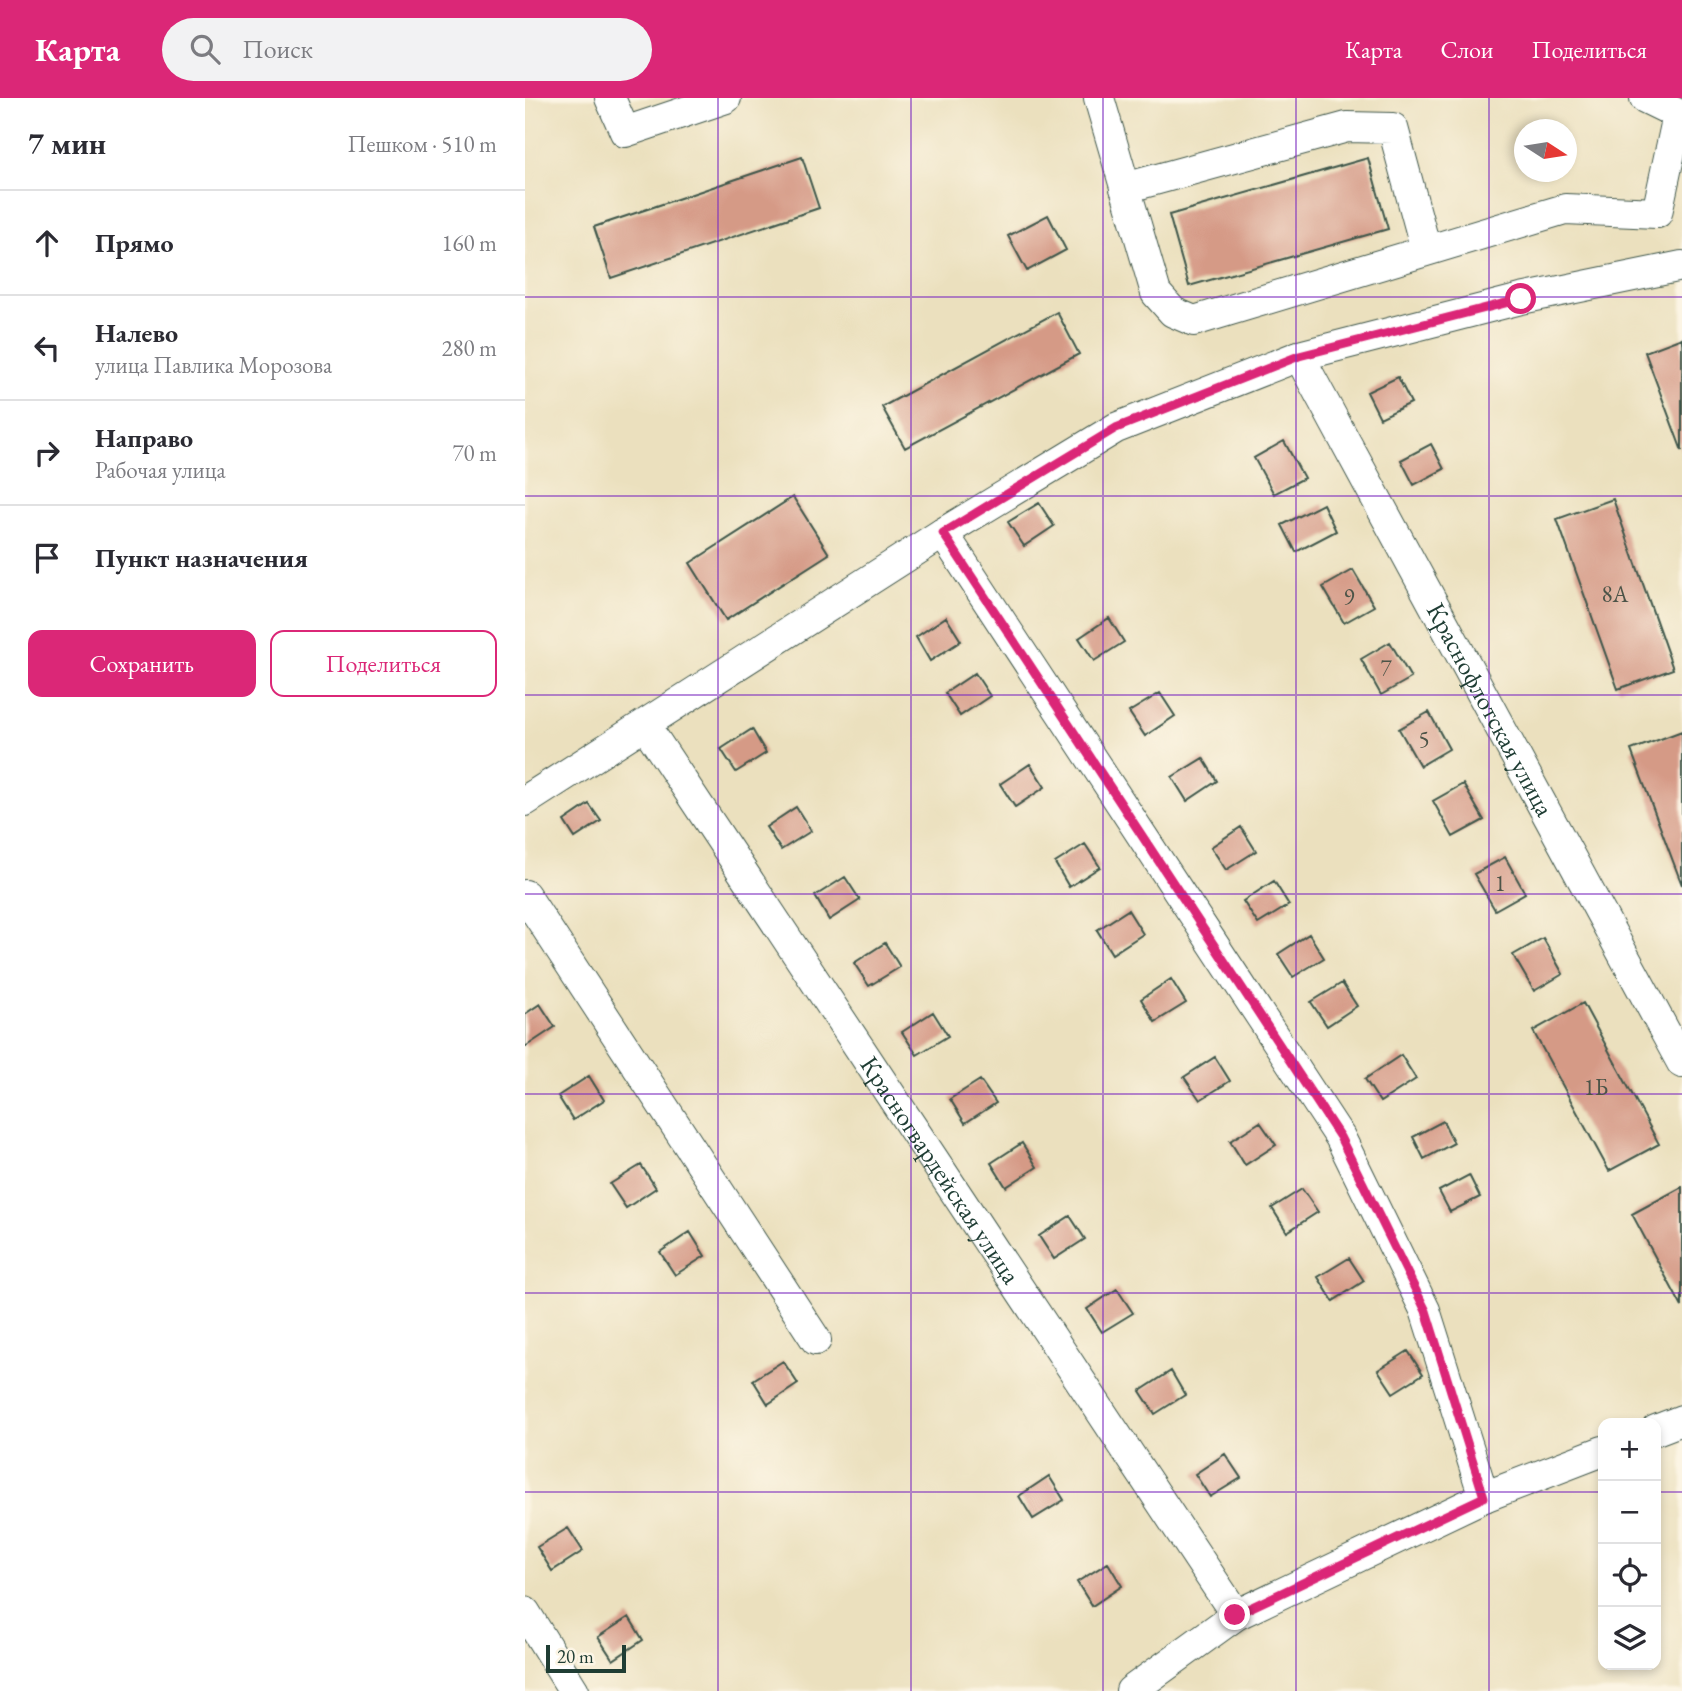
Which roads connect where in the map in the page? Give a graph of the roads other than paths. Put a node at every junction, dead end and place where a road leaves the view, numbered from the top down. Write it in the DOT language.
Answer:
graph roads {
  1 [pos="610,98"];
  2 [pos="726,98"];
  3 [pos="1100,98"];
  4 [pos="1645,98"];
  5 [pos="1680,115"];
  6 [pos="1125,188"];
  7 [pos="1426,250"];
  8 [pos="1682,265"];
  9 [pos="1299,356"];
  10 [pos="943,533"];
  11 [pos="645,725"];
  12 [pos="525,801"];
  13 [pos="525,895"];
  14 [pos="1682,1063"];
  15 [pos="815,1340"];
  16 [pos="1682,1420"];
  17 [pos="1661,1428"];
  18 [pos="1598,1453"];
  19 [pos="1484,1497"];
  20 [pos="525,1612"];
  21 [pos="1235,1615"];
  22 [pos="574,1691"];
  23 [pos="1131,1691"];
  1 -- 2 [label="street"];
  3 -- 6 [label="street"];
  4 -- 5 [label="street"];
  5 -- 7 [label="street"];
  6 -- 7 [label="street"];
  6 -- 7 [label="street"];
  8 -- 9 [label="street"];
  9 -- 10 [label="street"];
  9 -- 14 [label="street, Краснофлотская улица"];
  10 -- 11 [label="street"];
  10 -- 19 [label="street"];
  11 -- 12 [label="street"];
  11 -- 21 [label="street, Красногвардейская улица"];
  13 -- 15 [label="street"];
  16 -- 17 [label="street"];
  18 -- 19 [label="street"];
  19 -- 21 [label="street"];
  20 -- 22 [label="street"];
  21 -- 23 [label="street"];
}
